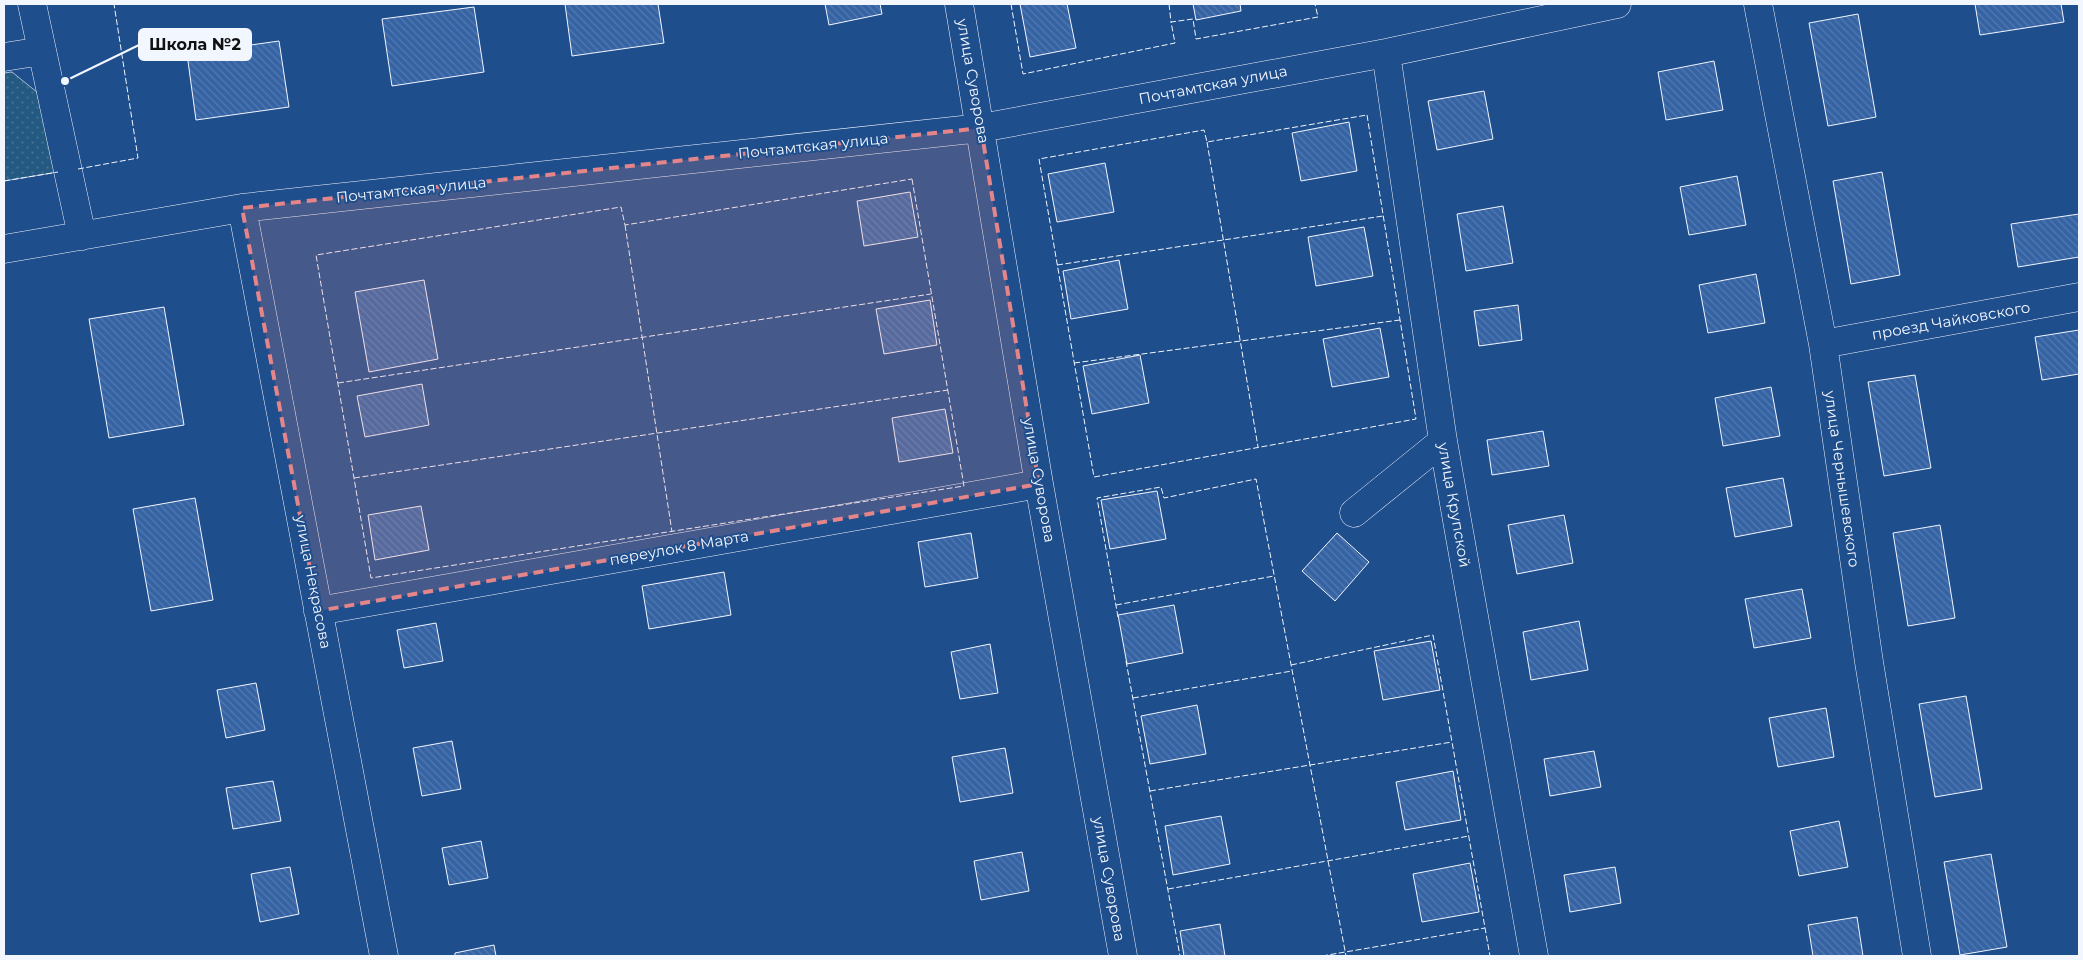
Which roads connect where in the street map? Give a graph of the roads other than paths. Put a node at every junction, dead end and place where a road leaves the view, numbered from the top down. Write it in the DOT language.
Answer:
graph roads {
  1 [pos="32,4"];
  2 [pos="960,4"];
  3 [pos="1617,4"];
  4 [pos="1758,4"];
  5 [pos="42,51"];
  6 [pos="1386,53"];
  7 [pos="4,57"];
  8 [pos="981,128"];
  9 [pos="242,208"];
  10 [pos="82,236"];
  11 [pos="4,249"];
  12 [pos="2079,297"];
  13 [pos="1823,344"];
  14 [pos="1443,441"];
  15 [pos="1039,484"];
  16 [pos="1354,513"];
  17 [pos="318,611"];
  18 [pos="384,956"];
  19 [pos="1123,956"];
  20 [pos="1534,956"];
  21 [pos="1917,956"];
  1 -- 5 [label="street"];
  2 -- 8 [label="street, улица Суворова"];
  3 -- 6 [label="street, Почтамтская улица"];
  4 -- 13 [label="street, улица Чернышевского"];
  5 -- 7 [label="street"];
  5 -- 10 [label="street"];
  6 -- 8 [label="street, Почтамтская улица"];
  6 -- 14 [label="street, улица Крупской"];
  8 -- 9 [label="street, Почтамтская улица"];
  8 -- 15 [label="street, улица Суворова"];
  9 -- 10 [label="street, Почтамтская улица"];
  9 -- 17 [label="street, улица Некрасова"];
  10 -- 11 [label="street, Почтамтская улица"];
  12 -- 13 [label="street, проезд Чайковского"];
  13 -- 21 [label="street, улица Чернышевского"];
  14 -- 16 [label="street"];
  14 -- 20 [label="street, улица Крупской"];
  15 -- 17 [label="street, переулок 8 Марта"];
  15 -- 19 [label="street, улица Суворова"];
  17 -- 18 [label="street, улица Некрасова"];
}
